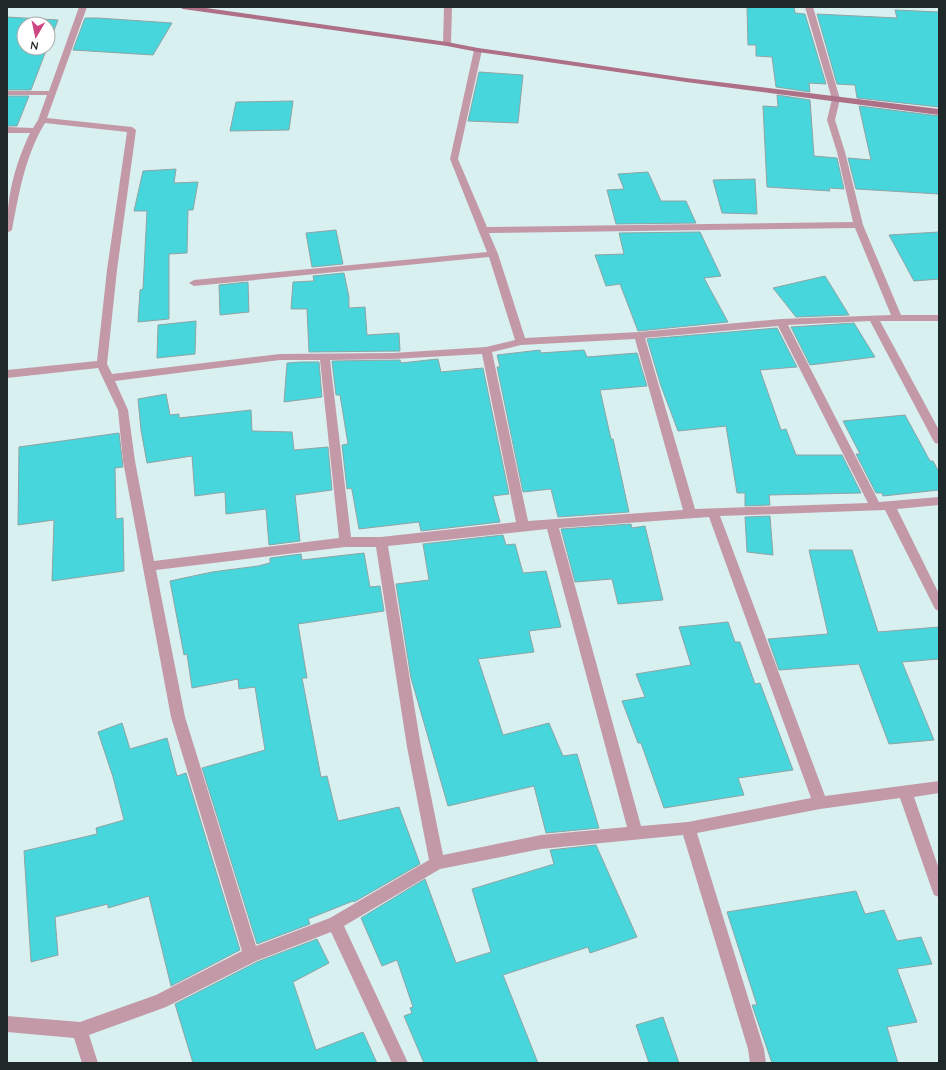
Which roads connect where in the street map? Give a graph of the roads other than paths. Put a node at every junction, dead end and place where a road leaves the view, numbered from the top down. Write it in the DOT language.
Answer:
graph roads {
  1 [pos="83,7"];
  2 [pos="183,7"];
  3 [pos="448,7"];
  4 [pos="809,7"];
  5 [pos="448,44"];
  6 [pos="478,50"];
  7 [pos="7,93"];
  8 [pos="51,93"];
  9 [pos="836,99"];
  10 [pos="939,112"];
  11 [pos="42,120"];
  12 [pos="7,130"];
  13 [pos="34,131"];
  14 [pos="858,225"];
  15 [pos="7,230"];
  16 [pos="484,230"];
  17 [pos="493,254"];
  18 [pos="194,283"];
  19 [pos="873,318"];
  20 [pos="939,318"];
  21 [pos="898,319"];
  22 [pos="781,322"];
  23 [pos="639,335"];
  24 [pos="521,342"];
  25 [pos="486,350"];
  26 [pos="325,358"];
  27 [pos="102,364"];
  28 [pos="7,374"];
  29 [pos="108,378"];
  30 [pos="939,440"];
  31 [pos="939,502"];
  32 [pos="889,506"];
  33 [pos="876,507"];
  34 [pos="713,512"];
  35 [pos="690,514"];
  36 [pos="552,525"];
  37 [pos="523,526"];
  38 [pos="345,542"];
  39 [pos="381,542"];
  40 [pos="149,566"];
  41 [pos="939,606"];
  42 [pos="939,787"];
  43 [pos="905,792"];
  44 [pos="820,803"];
  45 [pos="688,828"];
  46 [pos="636,834"];
  47 [pos="437,863"];
  48 [pos="939,890"];
  49 [pos="335,924"];
  50 [pos="250,955"];
  51 [pos="7,1024"];
  52 [pos="80,1030"];
  53 [pos="90,1063"];
  54 [pos="400,1063"];
  55 [pos="758,1063"];
  1 -- 8 [label="street"];
  2 -- 5 [label="street"];
  3 -- 5 [label="street"];
  4 -- 9 [label="street"];
  5 -- 6 [label="street"];
  6 -- 9 [label="street"];
  6 -- 16 [label="street"];
  7 -- 8 [label="street"];
  8 -- 11 [label="street"];
  9 -- 10 [label="street"];
  9 -- 14 [label="street"];
  11 -- 13 [label="street"];
  11 -- 27 [label="street"];
  12 -- 13 [label="street"];
  13 -- 15 [label="street"];
  14 -- 16 [label="street"];
  14 -- 21 [label="street"];
  16 -- 17 [label="street"];
  17 -- 18 [label="street"];
  17 -- 24 [label="street"];
  19 -- 21 [label="street"];
  19 -- 22 [label="street"];
  19 -- 30 [label="street"];
  20 -- 21 [label="street"];
  22 -- 23 [label="street"];
  22 -- 33 [label="street"];
  23 -- 24 [label="street"];
  23 -- 35 [label="street"];
  24 -- 25 [label="street"];
  25 -- 26 [label="street"];
  25 -- 37 [label="street"];
  26 -- 29 [label="street"];
  26 -- 38 [label="street"];
  27 -- 28 [label="street"];
  27 -- 29 [label="street"];
  29 -- 40 [label="street"];
  31 -- 32 [label="street"];
  32 -- 33 [label="street"];
  32 -- 41 [label="street"];
  33 -- 34 [label="street"];
  34 -- 35 [label="street"];
  34 -- 44 [label="street"];
  35 -- 36 [label="street"];
  36 -- 37 [label="street"];
  36 -- 46 [label="street"];
  37 -- 39 [label="street"];
  38 -- 39 [label="street"];
  38 -- 40 [label="street"];
  39 -- 47 [label="street"];
  40 -- 50 [label="street"];
  42 -- 43 [label="street"];
  43 -- 44 [label="street"];
  43 -- 48 [label="street"];
  44 -- 45 [label="street"];
  45 -- 46 [label="street"];
  45 -- 55 [label="street"];
  46 -- 47 [label="street"];
  47 -- 49 [label="street"];
  49 -- 50 [label="street"];
  49 -- 54 [label="street"];
  50 -- 52 [label="street"];
  51 -- 52 [label="street"];
  52 -- 53 [label="street"];
}
